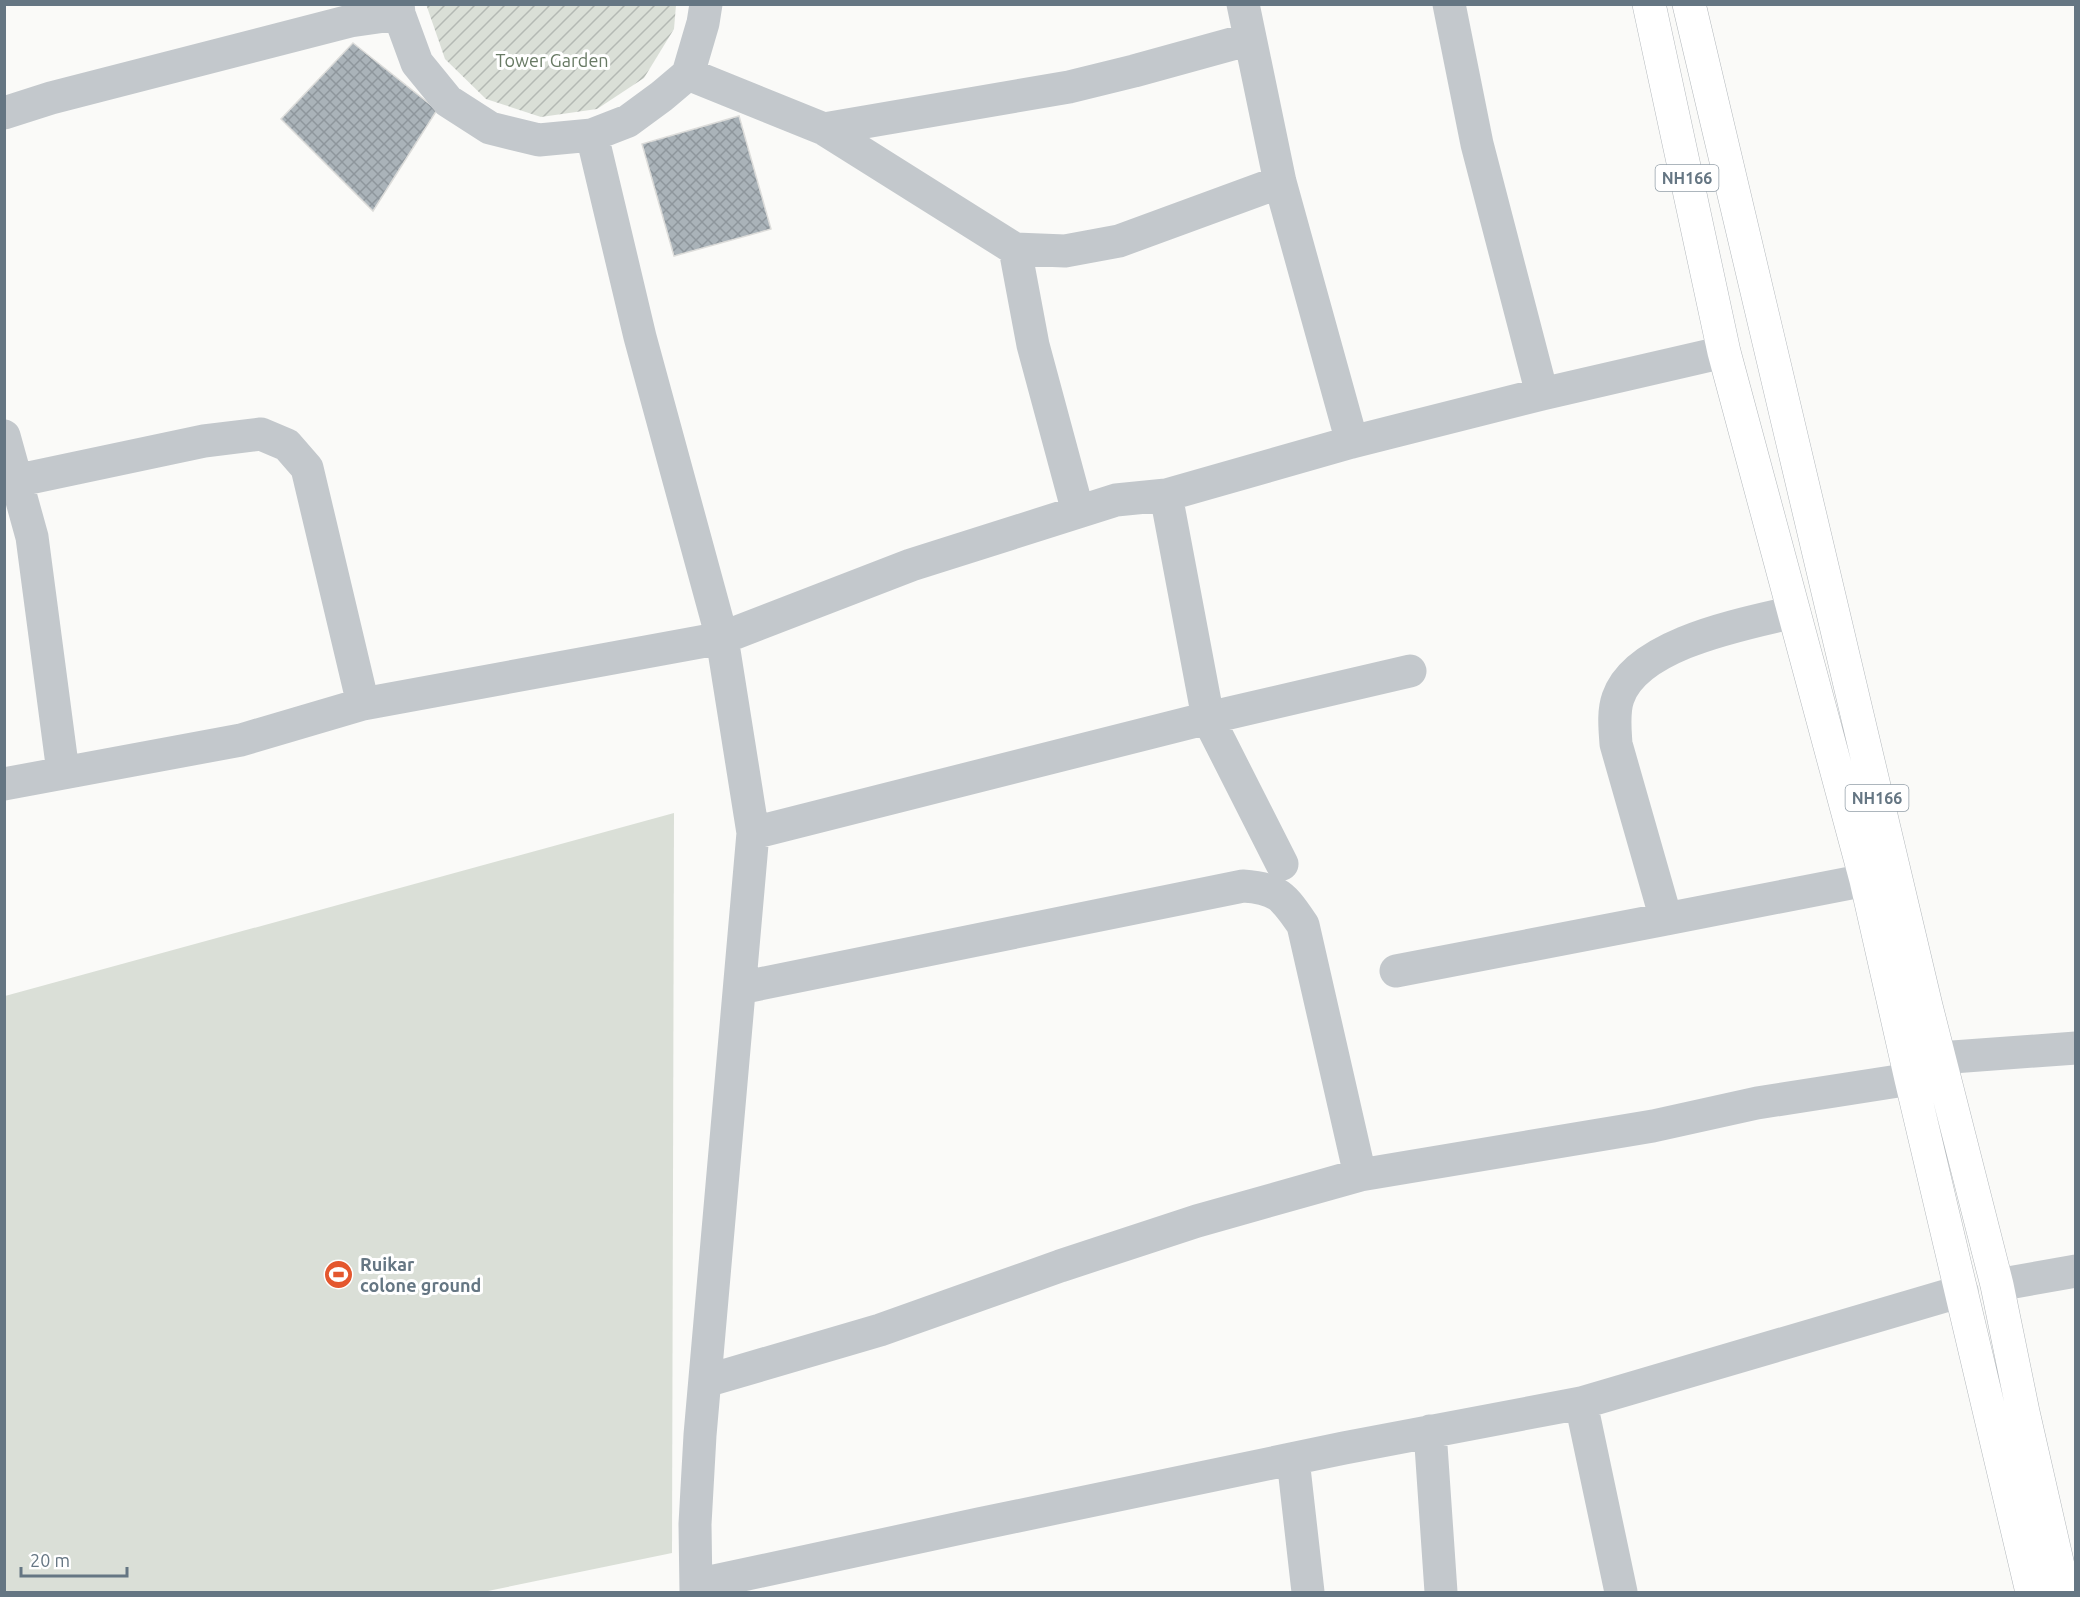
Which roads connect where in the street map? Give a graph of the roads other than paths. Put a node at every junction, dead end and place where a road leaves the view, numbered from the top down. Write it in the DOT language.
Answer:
graph roads {
  1 [pos="705,4"];
  2 [pos="1243,4"];
  3 [pos="1449,4"];
  4 [pos="1650,4"];
  5 [pos="1689,4"];
  6 [pos="399,9"];
  7 [pos="1250,39"];
  8 [pos="688,74"];
  9 [pos="4,113"];
  10 [pos="824,129"];
  11 [pos="592,135"];
  12 [pos="1280,182"];
  13 [pos="1015,249"];
  14 [pos="1724,352"];
  15 [pos="1542,394"];
  16 [pos="4,436"];
  17 [pos="1352,442"];
  18 [pos="15,481"];
  19 [pos="1166,495"];
  20 [pos="1078,512"];
  21 [pos="1794,612"];
  22 [pos="722,638"];
  23 [pos="1410,671"];
  24 [pos="363,704"];
  25 [pos="1208,718"];
  26 [pos="63,772"];
  27 [pos="4,784"];
  28 [pos="753,833"];
  29 [pos="1282,864"];
  30 [pos="1866,880"];
  31 [pos="1666,919"];
  32 [pos="1396,971"];
  33 [pos="740,988"];
  34 [pos="2076,1048"];
  35 [pos="1939,1058"];
  36 [pos="1911,1079"];
  37 [pos="1360,1174"];
  38 [pos="2076,1271"];
  39 [pos="1997,1285"];
  40 [pos="1962,1291"];
  41 [pos="706,1381"];
  42 [pos="1581,1403"];
  43 [pos="1430,1431"];
  44 [pos="1293,1459"];
  45 [pos="696,1589"];
  46 [pos="1308,1593"];
  47 [pos="1441,1593"];
  48 [pos="1621,1593"];
  49 [pos="2032,1593"];
  50 [pos="2064,1593"];
  1 -- 8 [label="street"];
  2 -- 7 [label="street"];
  3 -- 15 [label="street"];
  4 -- 14 [label="highway, NH166"];
  5 -- 35 [label="highway, NH166"];
  6 -- 9 [label="street"];
  6 -- 11 [label="street"];
  7 -- 10 [label="street"];
  7 -- 12 [label="street"];
  8 -- 10 [label="street"];
  8 -- 11 [label="street"];
  10 -- 13 [label="street"];
  11 -- 22 [label="street"];
  12 -- 13 [label="street"];
  12 -- 17 [label="street"];
  13 -- 20 [label="street"];
  14 -- 15 [label="street"];
  14 -- 21 [label="highway, NH166"];
  15 -- 17 [label="street"];
  16 -- 18 [label="street"];
  17 -- 19 [label="street"];
  18 -- 24 [label="street"];
  18 -- 26 [label="street"];
  19 -- 20 [label="street"];
  19 -- 25 [label="street"];
  20 -- 22 [label="street"];
  21 -- 30 [label="highway, NH166"];
  21 -- 31 [label="street"];
  22 -- 24 [label="street"];
  22 -- 28 [label="street"];
  23 -- 25 [label="street"];
  24 -- 26 [label="street"];
  25 -- 28 [label="street"];
  25 -- 29 [label="street"];
  26 -- 27 [label="street"];
  28 -- 33 [label="street"];
  30 -- 31 [label="street"];
  30 -- 36 [label="highway, NH166"];
  31 -- 32 [label="street"];
  33 -- 37 [label="street"];
  33 -- 41 [label="street"];
  34 -- 35 [label="street"];
  35 -- 39 [label="highway, NH166"];
  36 -- 37 [label="street"];
  36 -- 40 [label="highway, NH166"];
  37 -- 41 [label="street"];
  38 -- 39 [label="street"];
  39 -- 50 [label="highway, NH166"];
  40 -- 42 [label="street"];
  40 -- 49 [label="highway, NH166"];
  41 -- 45 [label="street"];
  42 -- 43 [label="street"];
  42 -- 48 [label="street"];
  43 -- 44 [label="street"];
  43 -- 47 [label="street"];
  44 -- 45 [label="street"];
  44 -- 46 [label="street"];
}
